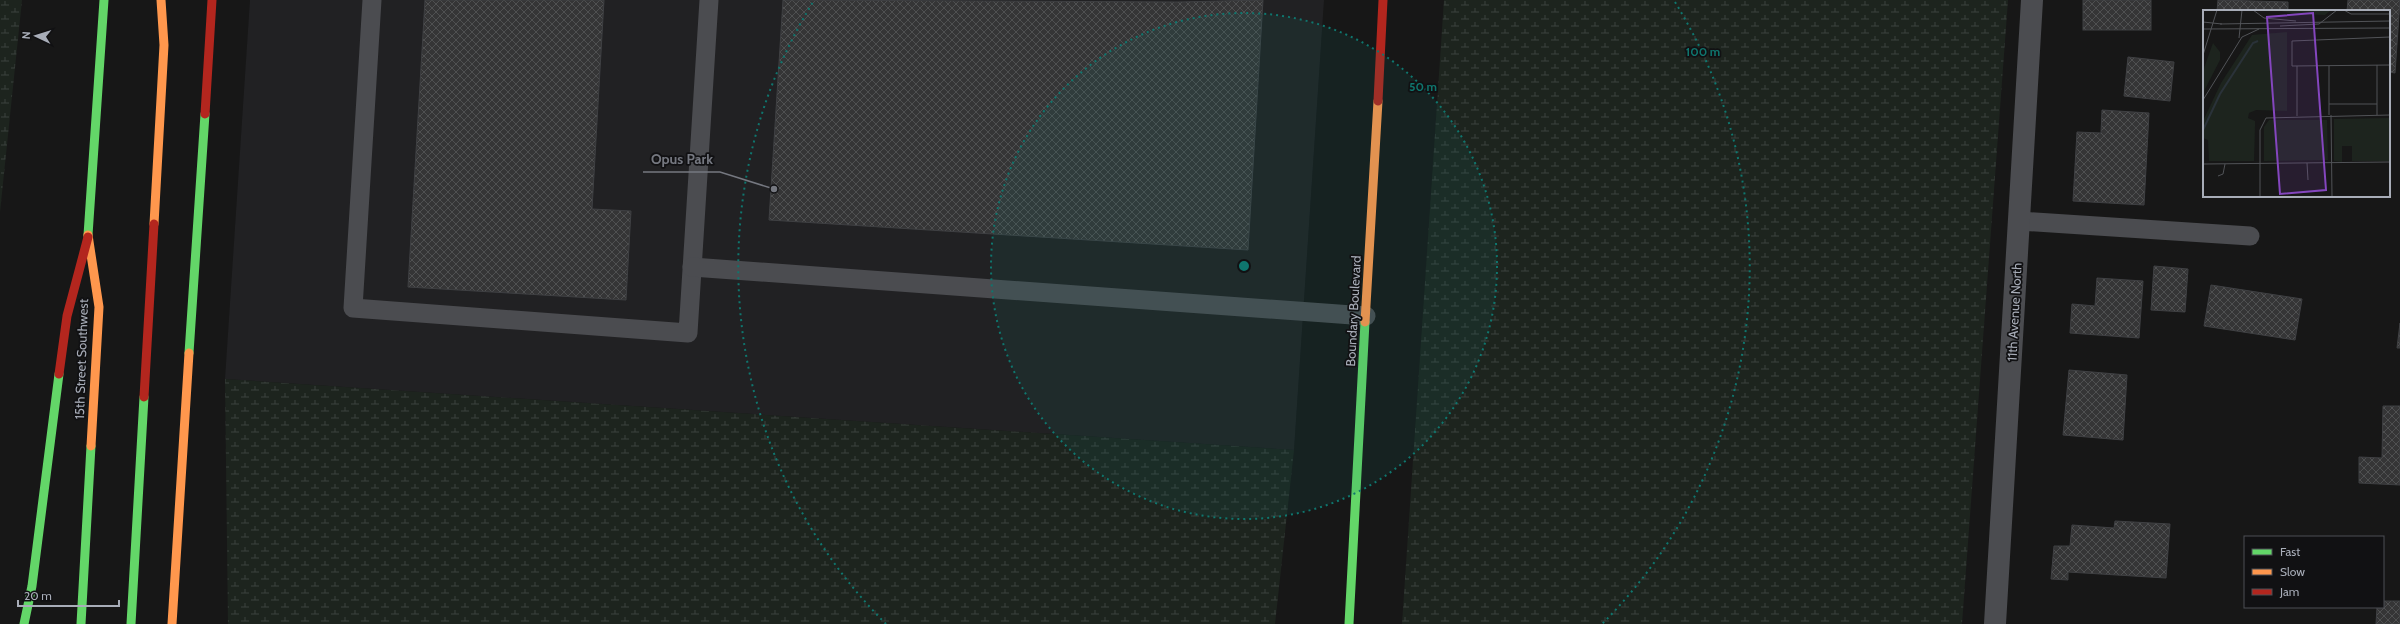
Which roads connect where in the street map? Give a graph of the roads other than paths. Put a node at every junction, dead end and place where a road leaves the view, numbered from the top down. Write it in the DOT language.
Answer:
graph roads {
  1 [pos="104,0"];
  2 [pos="161,0"];
  3 [pos="212,0"];
  4 [pos="372,0"];
  5 [pos="709,0"];
  6 [pos="1383,0"];
  7 [pos="2032,0"];
  8 [pos="2019,221"];
  9 [pos="2250,236"];
  10 [pos="88,237"];
  11 [pos="692,267"];
  12 [pos="1366,316"];
  13 [pos="24,624"];
  14 [pos="81,624"];
  15 [pos="131,624"];
  16 [pos="172,624"];
  17 [pos="1349,624"];
  18 [pos="1995,624"];
  1 -- 10 [label="main road, 15th Street Southwest"];
  2 -- 15 [label="main road"];
  3 -- 16 [label="main road"];
  4 -- 11 [label="lane"];
  5 -- 11 [label="lane"];
  6 -- 12 [label="main road, Boundary Boulevard"];
  7 -- 8 [label="street, 11th Avenue North"];
  8 -- 9 [label="lane"];
  8 -- 18 [label="street, 11th Avenue North"];
  10 -- 13 [label="main road"];
  10 -- 14 [label="main road, 15th Street Southwest"];
  11 -- 12 [label="lane"];
  12 -- 17 [label="main road, Boundary Boulevard"];
}
